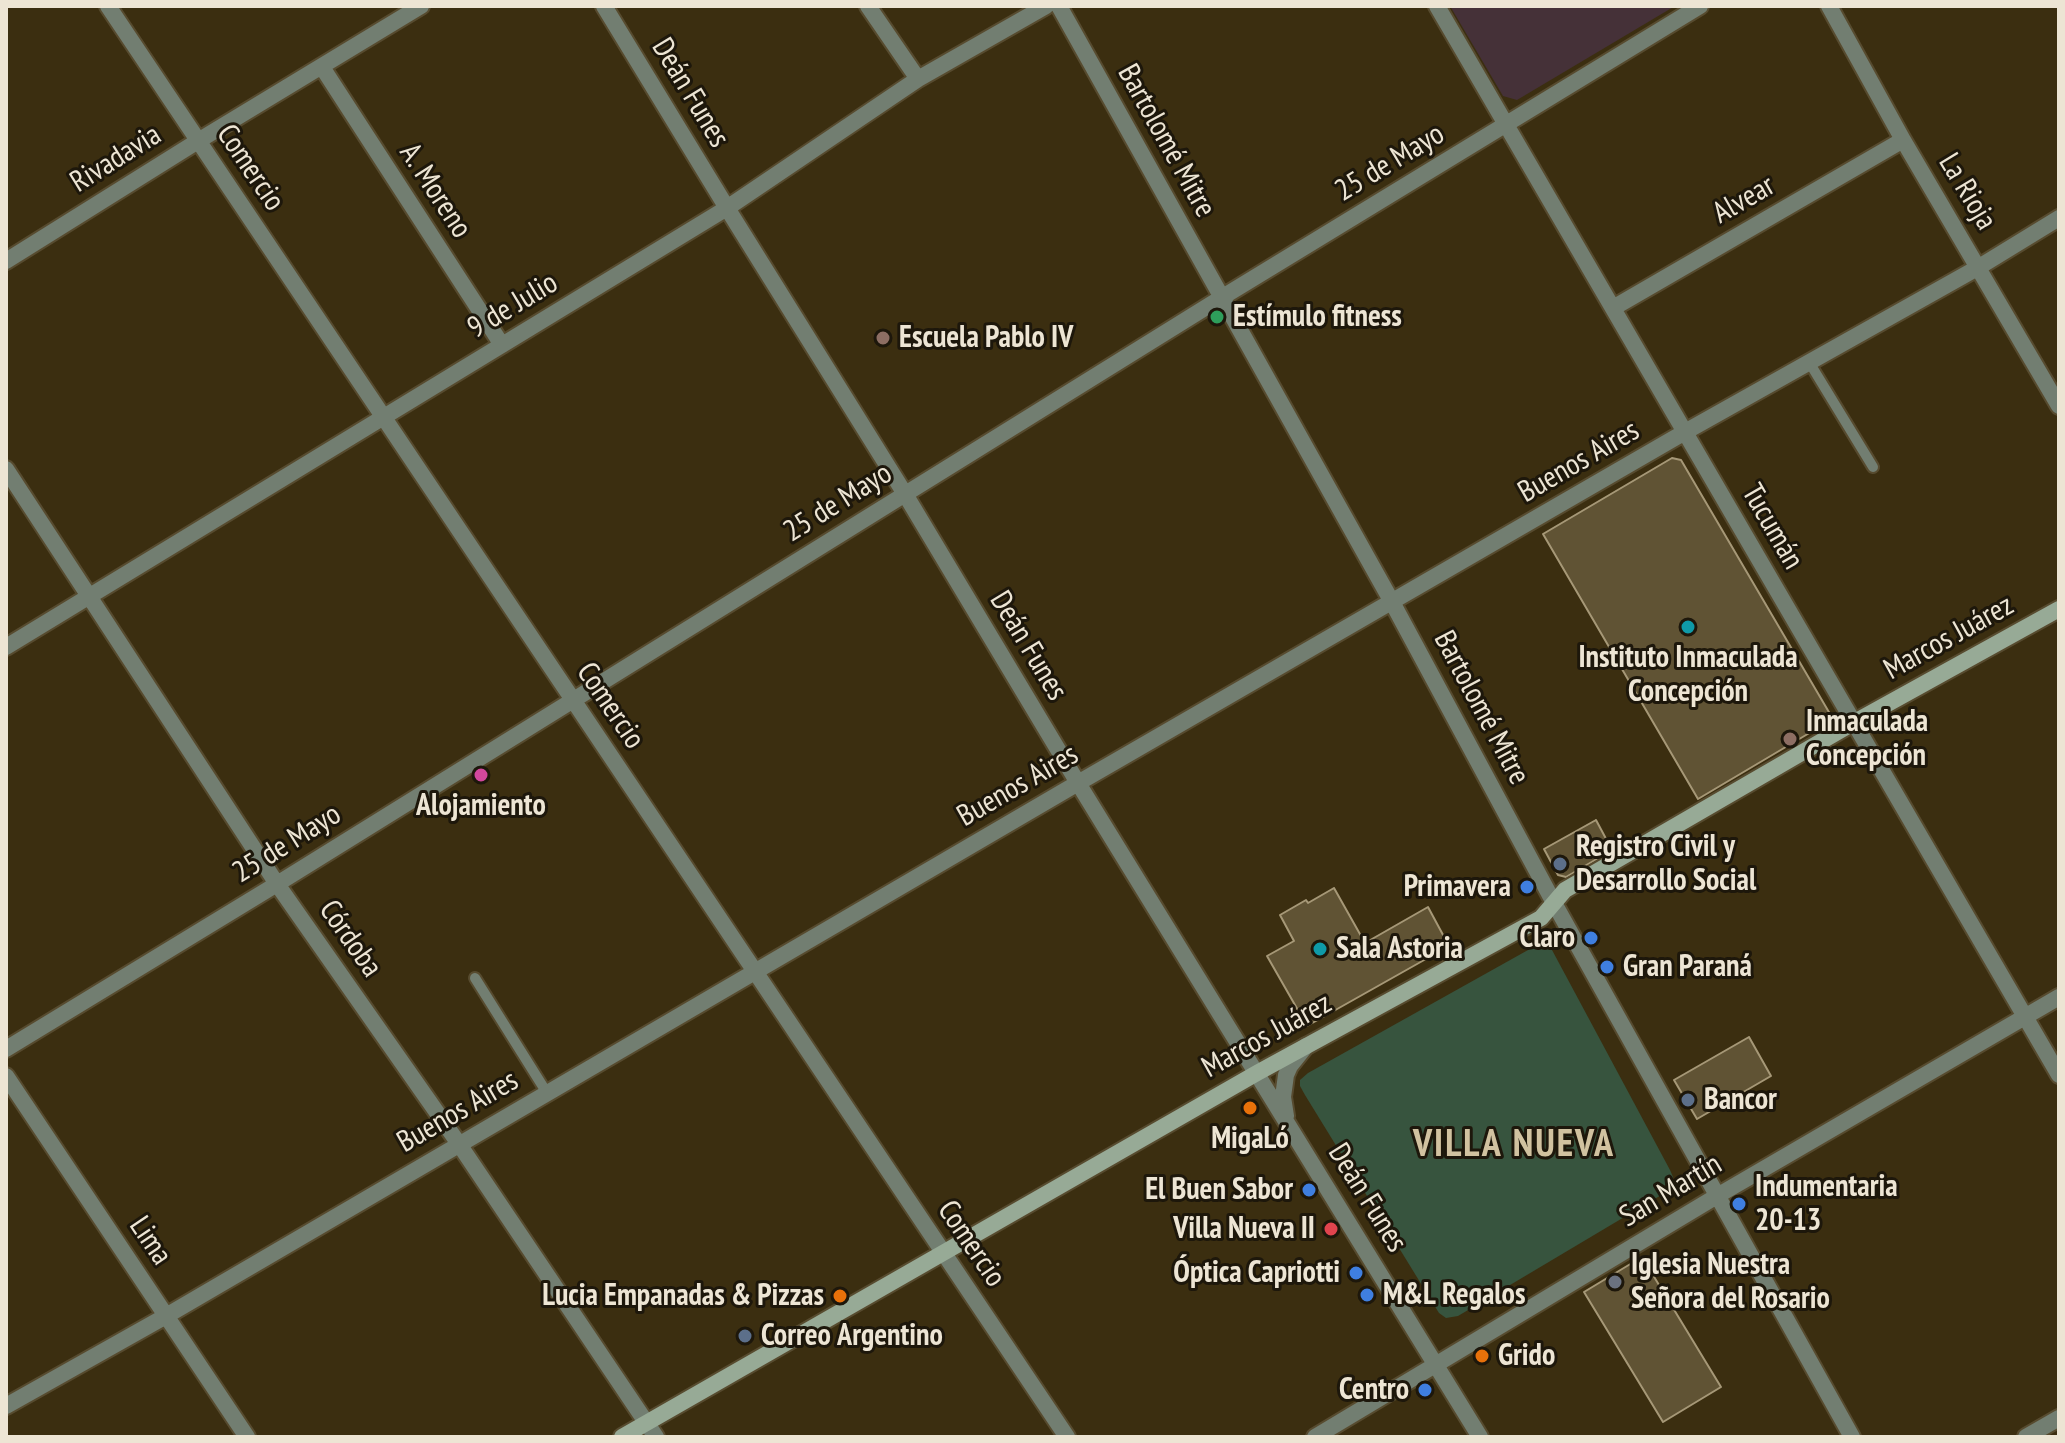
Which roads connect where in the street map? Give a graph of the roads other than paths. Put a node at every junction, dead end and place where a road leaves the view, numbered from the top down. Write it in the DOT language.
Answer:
graph roads {
  1 [pos="108,6"];
  2 [pos="421,6"];
  3 [pos="604,6"];
  4 [pos="868,6"];
  5 [pos="1046,6"];
  6 [pos="1059,6"];
  7 [pos="1437,6"];
  8 [pos="1700,6"];
  9 [pos="1829,6"];
  10 [pos="322,67"];
  11 [pos="918,79"];
  12 [pos="1506,125"];
  13 [pos="1903,140"];
  14 [pos="198,141"];
  15 [pos="727,208"];
  16 [pos="2059,218"];
  17 [pos="6,261"];
  18 [pos="1979,267"];
  19 [pos="1221,298"];
  20 [pos="1613,308"];
  21 [pos="502,345"];
  22 [pos="1809,362"];
  23 [pos="2059,406"];
  24 [pos="383,418"];
  25 [pos="1685,432"];
  26 [pos="1873,467"];
  27 [pos="6,469"];
  28 [pos="905,494"];
  29 [pos="89,596"];
  30 [pos="1392,602"];
  31 [pos="2059,609"];
  32 [pos="6,647"];
  33 [pos="573,700"];
  34 [pos="1853,723"];
  35 [pos="1078,783"];
  36 [pos="277,884"];
  37 [pos="1554,903"];
  38 [pos="755,972"];
  39 [pos="475,978"];
  40 [pos="2059,997"];
  41 [pos="2025,1017"];
  42 [pos="1307,1045"];
  43 [pos="6,1049"];
  44 [pos="1257,1073"];
  45 [pos="2059,1075"];
  46 [pos="6,1076"];
  47 [pos="547,1093"];
  48 [pos="1287,1123"];
  49 [pos="459,1144"];
  50 [pos="1717,1196"];
  51 [pos="943,1252"];
  52 [pos="166,1316"];
  53 [pos="1436,1364"];
  54 [pos="6,1406"];
  55 [pos="2059,1418"];
  56 [pos="652,1430"];
  57 [pos="247,1437"];
  58 [pos="622,1437"];
  59 [pos="1067,1437"];
  60 [pos="1315,1437"];
  61 [pos="1480,1437"];
  62 [pos="1852,1437"];
  63 [pos="2026,1437"];
  1 -- 14 [label="street, Comercio"];
  2 -- 10 [label="street, Rivadavia"];
  3 -- 15 [label="street, Deán Funes"];
  4 -- 11 [label="street"];
  5 -- 11 [label="street, 9 de Julio"];
  6 -- 19 [label="street, Bartolomé Mitre"];
  7 -- 12 [label="street, Tucumán"];
  8 -- 12 [label="street, 25 de Mayo"];
  9 -- 13 [label="street, La Rioja"];
  10 -- 14 [label="street, Rivadavia"];
  10 -- 21 [label="street, A. Moreno"];
  11 -- 15 [label="street, 9 de Julio"];
  12 -- 19 [label="street, 25 de Mayo"];
  12 -- 20 [label="street, Tucumán"];
  13 -- 18 [label="street, La Rioja"];
  13 -- 20 [label="street, Alvear"];
  14 -- 17 [label="street, Rivadavia"];
  14 -- 24 [label="street, Comercio"];
  15 -- 21 [label="street, 9 de Julio"];
  15 -- 28 [label="street, Deán Funes"];
  16 -- 18 [label="street, Buenos Aires"];
  18 -- 22 [label="street, Buenos Aires"];
  18 -- 23 [label="street, La Rioja"];
  19 -- 28 [label="street, 25 de Mayo"];
  19 -- 30 [label="street, Bartolomé Mitre"];
  20 -- 25 [label="street, Tucumán"];
  21 -- 24 [label="street, 9 de Julio"];
  22 -- 25 [label="street, Buenos Aires"];
  22 -- 26 [label="lane"];
  24 -- 29 [label="street, 9 de Julio"];
  24 -- 33 [label="street, Comercio"];
  25 -- 30 [label="street, Buenos Aires"];
  25 -- 34 [label="street, Tucumán"];
  27 -- 29 [label="street, Córdoba"];
  28 -- 33 [label="street, 25 de Mayo"];
  28 -- 35 [label="street, Deán Funes"];
  29 -- 32 [label="street, 9 de Julio"];
  29 -- 36 [label="street, Córdoba"];
  30 -- 35 [label="street, Buenos Aires"];
  30 -- 37 [label="street, Bartolomé Mitre"];
  31 -- 34 [label="main road, Marcos Juárez"];
  33 -- 36 [label="street, 25 de Mayo"];
  33 -- 38 [label="street, Comercio"];
  34 -- 37 [label="main road, Marcos Juárez"];
  34 -- 41 [label="street, Tucumán"];
  35 -- 38 [label="street, Buenos Aires"];
  35 -- 44 [label="street, Deán Funes"];
  36 -- 43 [label="street, 25 de Mayo"];
  36 -- 49 [label="street, Córdoba"];
  37 -- 42 [label="main road, Marcos Juárez"];
  37 -- 50 [label="street, Bartolomé Mitre"];
  38 -- 47 [label="street, Buenos Aires"];
  38 -- 51 [label="street, Comercio"];
  39 -- 47 [label="lane"];
  40 -- 41 [label="street, San Martín"];
  41 -- 45 [label="street, Tucumán"];
  41 -- 50 [label="street, San Martín"];
  42 -- 44 [label="main road, Marcos Juárez"];
  42 -- 48 [label="street"];
  44 -- 48 [label="street, Deán Funes"];
  44 -- 51 [label="main road, Marcos Juárez"];
  46 -- 52 [label="street, Lima"];
  47 -- 49 [label="street, Buenos Aires"];
  48 -- 53 [label="street, Deán Funes"];
  49 -- 52 [label="street, Buenos Aires"];
  49 -- 56 [label="street, Córdoba"];
  50 -- 53 [label="street, San Martín"];
  50 -- 62 [label="street, Bartolomé Mitre"];
  51 -- 56 [label="main road, Marcos Juárez"];
  51 -- 59 [label="street, Comercio"];
  52 -- 54 [label="street, Buenos Aires"];
  52 -- 57 [label="street, Lima"];
  53 -- 60 [label="street, San Martín"];
  53 -- 61 [label="street, Deán Funes"];
  55 -- 63 [label="street"];
  56 -- 58 [label="main road, Marcos Juárez"];
}
